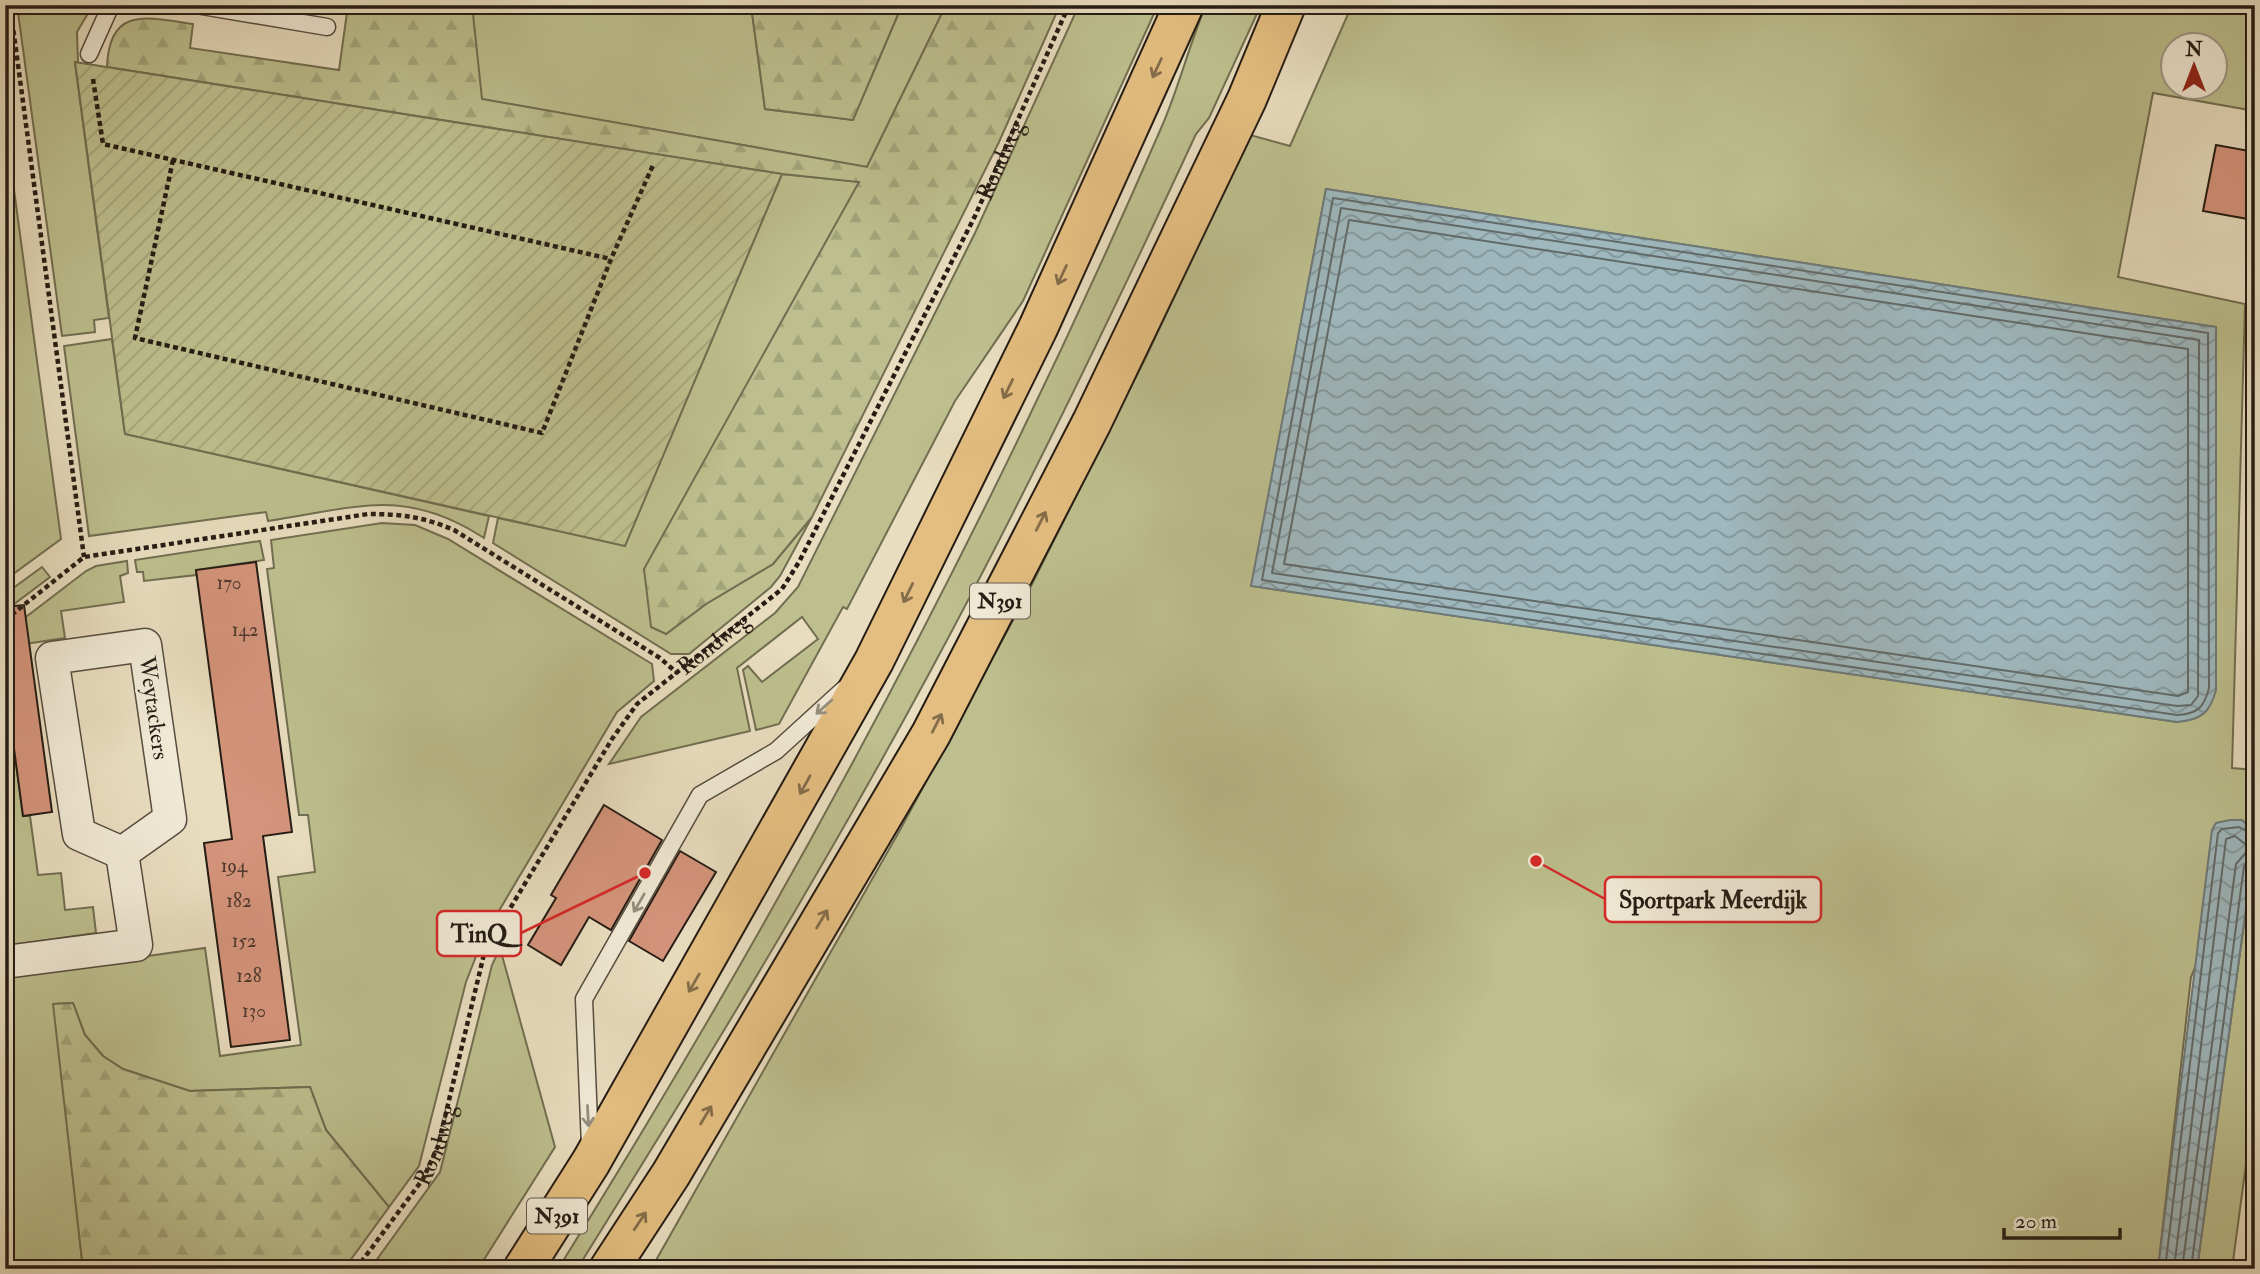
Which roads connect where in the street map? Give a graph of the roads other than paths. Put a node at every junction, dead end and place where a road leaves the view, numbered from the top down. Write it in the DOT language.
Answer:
graph roads {
  1 [pos="111,5"];
  2 [pos="196,5"];
  3 [pos="1184,5"];
  4 [pos="1286,5"];
  5 [pos="327,27"];
  6 [pos="89,54"];
  7 [pos="874,661"];
  8 [pos="122,853"];
  9 [pos="5,962"];
  10 [pos="591,1163"];
  11 [pos="523,1269"];
  12 [pos="608,1269"];
  1 -- 6 [label="lane"];
  2 -- 5 [label="lane"];
  3 -- 7 [label="main road, N391, one-way"];
  12 -- 4 [label="main road, N391, one-way"];
  7 -- 10 [label="main road, N391, one-way"];
  7 -- 10 [label="lane, one-way"];
  8 -- 8 [label="street, Weytackers"];
  8 -- 9 [label="street"];
  10 -- 11 [label="main road, N391"];
}
